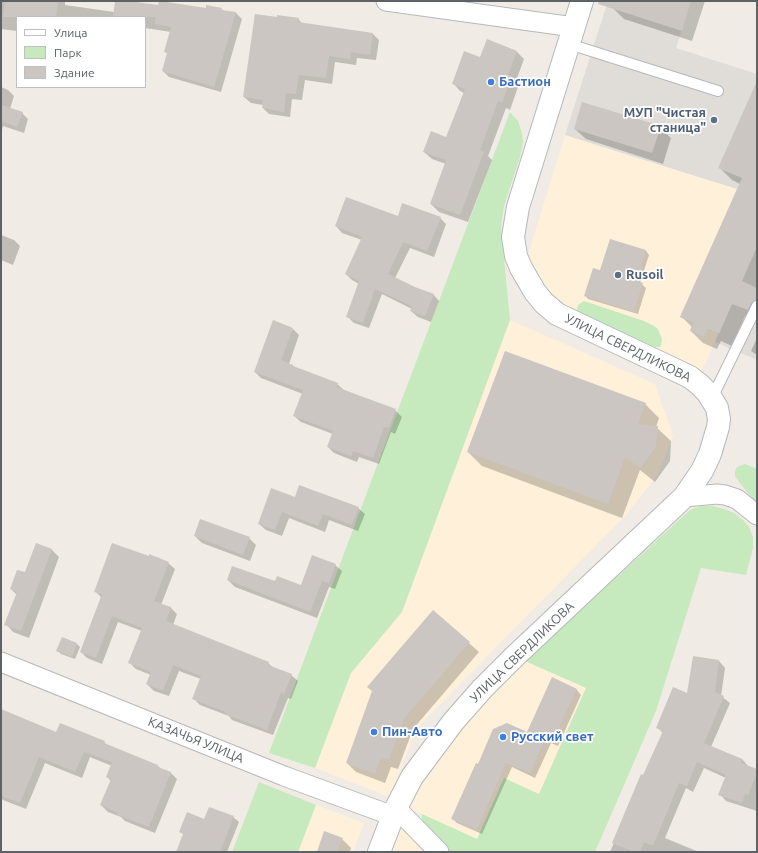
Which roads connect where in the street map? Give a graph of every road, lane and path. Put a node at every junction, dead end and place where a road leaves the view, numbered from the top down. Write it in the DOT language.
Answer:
graph roads {
  1 [pos="386,1"];
  2 [pos="582,1"];
  3 [pos="572,36"];
  4 [pos="718,91"];
  5 [pos="757,306"];
  6 [pos="712,398"];
  7 [pos="684,497"];
  8 [pos="757,515"];
  9 [pos="1,662"];
  10 [pos="394,812"];
  11 [pos="379,852"];
  12 [pos="439,852"];
  1 -- 3 [label="street"];
  2 -- 3 [label="street, УЛИЦА СВЕРДЛИКОВА"];
  3 -- 4 [label="lane"];
  3 -- 6 [label="street, УЛИЦА СВЕРДЛИКОВА"];
  5 -- 6 [label="lane"];
  6 -- 7 [label="street, УЛИЦА СВЕРДЛИКОВА"];
  7 -- 8 [label="street"];
  7 -- 10 [label="street, УЛИЦА СВЕРДЛИКОВА"];
  9 -- 10 [label="street, КАЗАЧЬЯ УЛИЦА"];
  10 -- 11 [label="street, УЛИЦА СВЕРДЛИКОВА"];
  10 -- 12 [label="street"];
}
